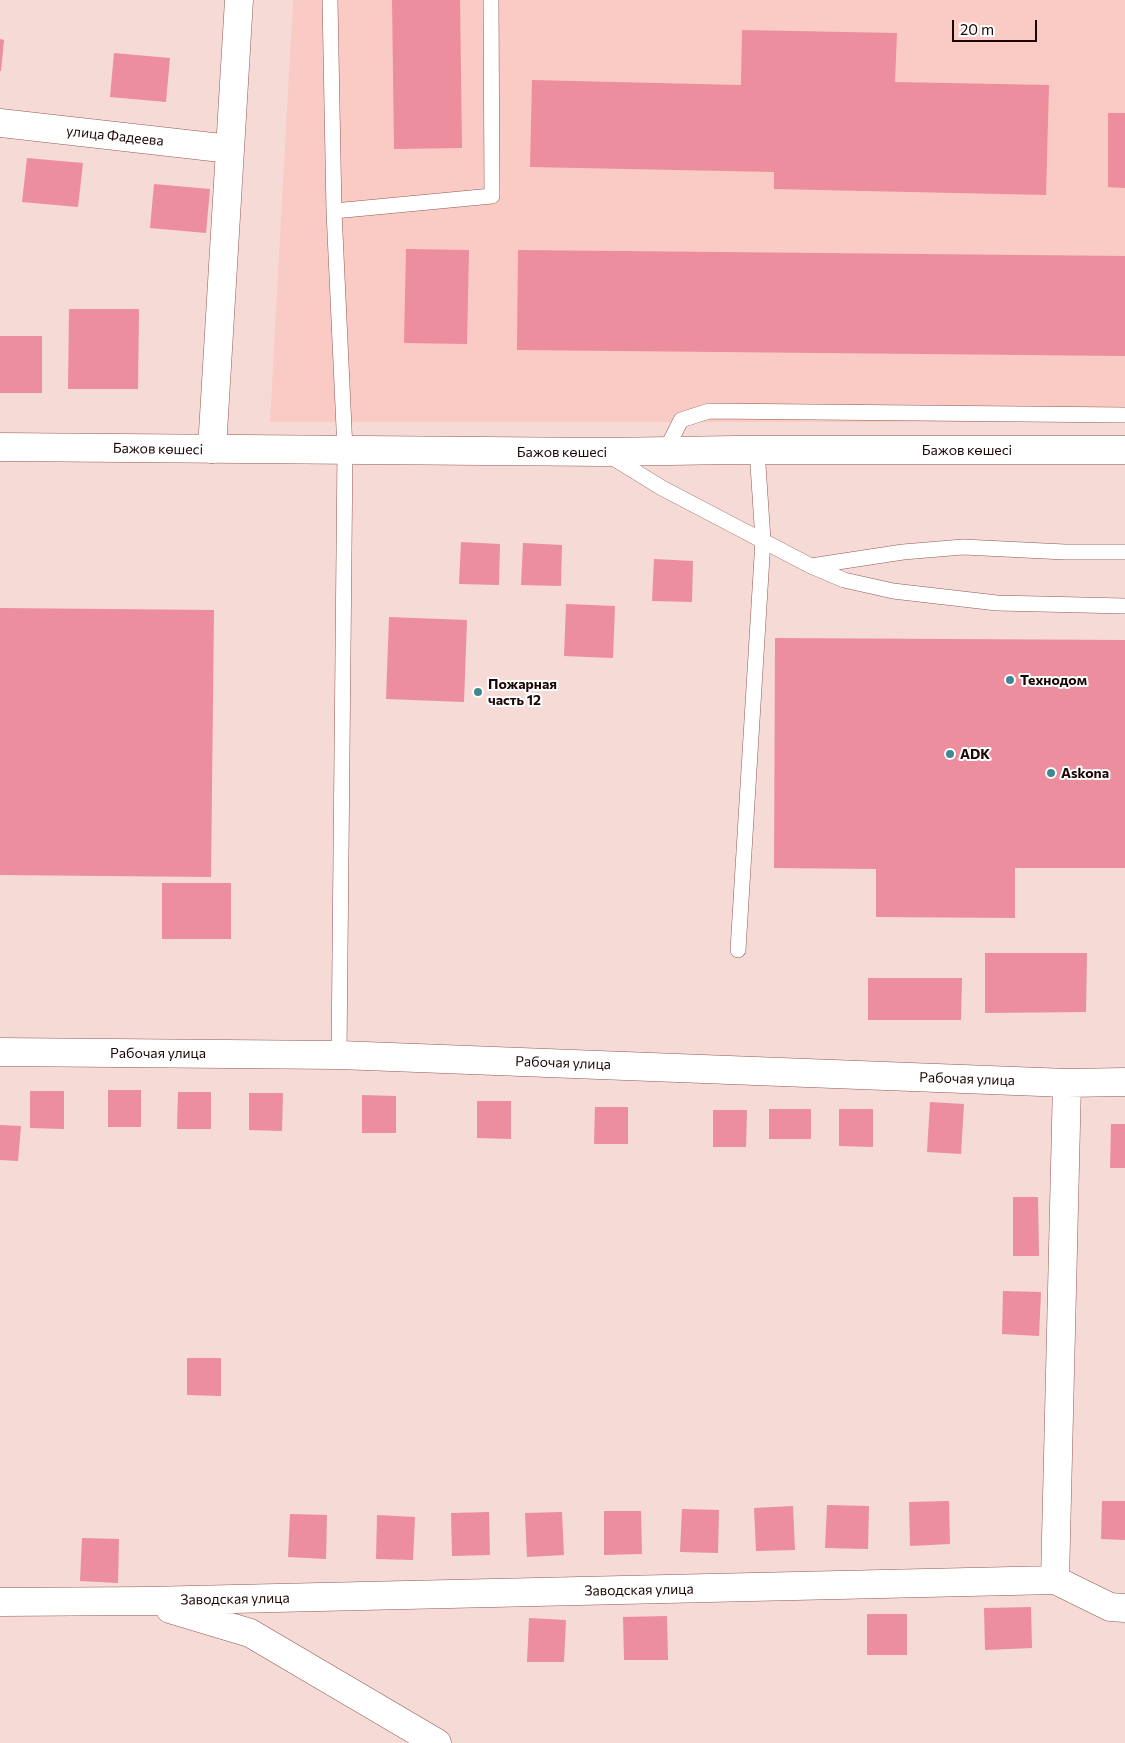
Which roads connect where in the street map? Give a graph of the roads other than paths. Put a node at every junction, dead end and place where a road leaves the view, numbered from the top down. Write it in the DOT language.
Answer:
graph roads {
  1 [pos="239,0"];
  2 [pos="330,0"];
  3 [pos="491,0"];
  4 [pos="0,123"];
  5 [pos="230,149"];
  6 [pos="334,211"];
  7 [pos="1125,415"];
  8 [pos="0,447"];
  9 [pos="212,449"];
  10 [pos="345,450"];
  11 [pos="757,450"];
  12 [pos="1125,450"];
  13 [pos="604,452"];
  14 [pos="665,452"];
  15 [pos="763,540"];
  16 [pos="1125,552"];
  17 [pos="811,566"];
  18 [pos="1125,606"];
  19 [pos="738,950"];
  20 [pos="0,1052"];
  21 [pos="339,1055"];
  22 [pos="1125,1082"];
  23 [pos="1067,1083"];
  24 [pos="1055,1580"];
  25 [pos="147,1601"];
  26 [pos="0,1602"];
  27 [pos="1125,1608"];
  28 [pos="437,1743"];
  1 -- 5 [label="street"];
  2 -- 6 [label="lane"];
  3 -- 6 [label="lane"];
  4 -- 5 [label="street, улица Фадеева"];
  5 -- 9 [label="street"];
  6 -- 10 [label="lane"];
  7 -- 14 [label="lane"];
  8 -- 9 [label="street, Бажов көшесі"];
  9 -- 10 [label="street, Бажов көшесі"];
  10 -- 13 [label="street, Бажов көшесі"];
  10 -- 21 [label="lane"];
  11 -- 12 [label="street, Бажов көшесі"];
  11 -- 14 [label="street, Бажов көшесі"];
  11 -- 15 [label="lane"];
  13 -- 14 [label="street, Бажов көшесі"];
  13 -- 15 [label="lane"];
  15 -- 17 [label="lane"];
  15 -- 19 [label="lane"];
  16 -- 17 [label="lane"];
  17 -- 18 [label="lane"];
  20 -- 21 [label="street, Рабочая улица"];
  21 -- 23 [label="street, Рабочая улица"];
  22 -- 23 [label="street, Рабочая улица"];
  23 -- 24 [label="street"];
  24 -- 25 [label="street, Заводская улица"];
  24 -- 27 [label="street, Заводская улица"];
  25 -- 26 [label="street, Заводская улица"];
  25 -- 28 [label="street, Заводская улица"];
}
